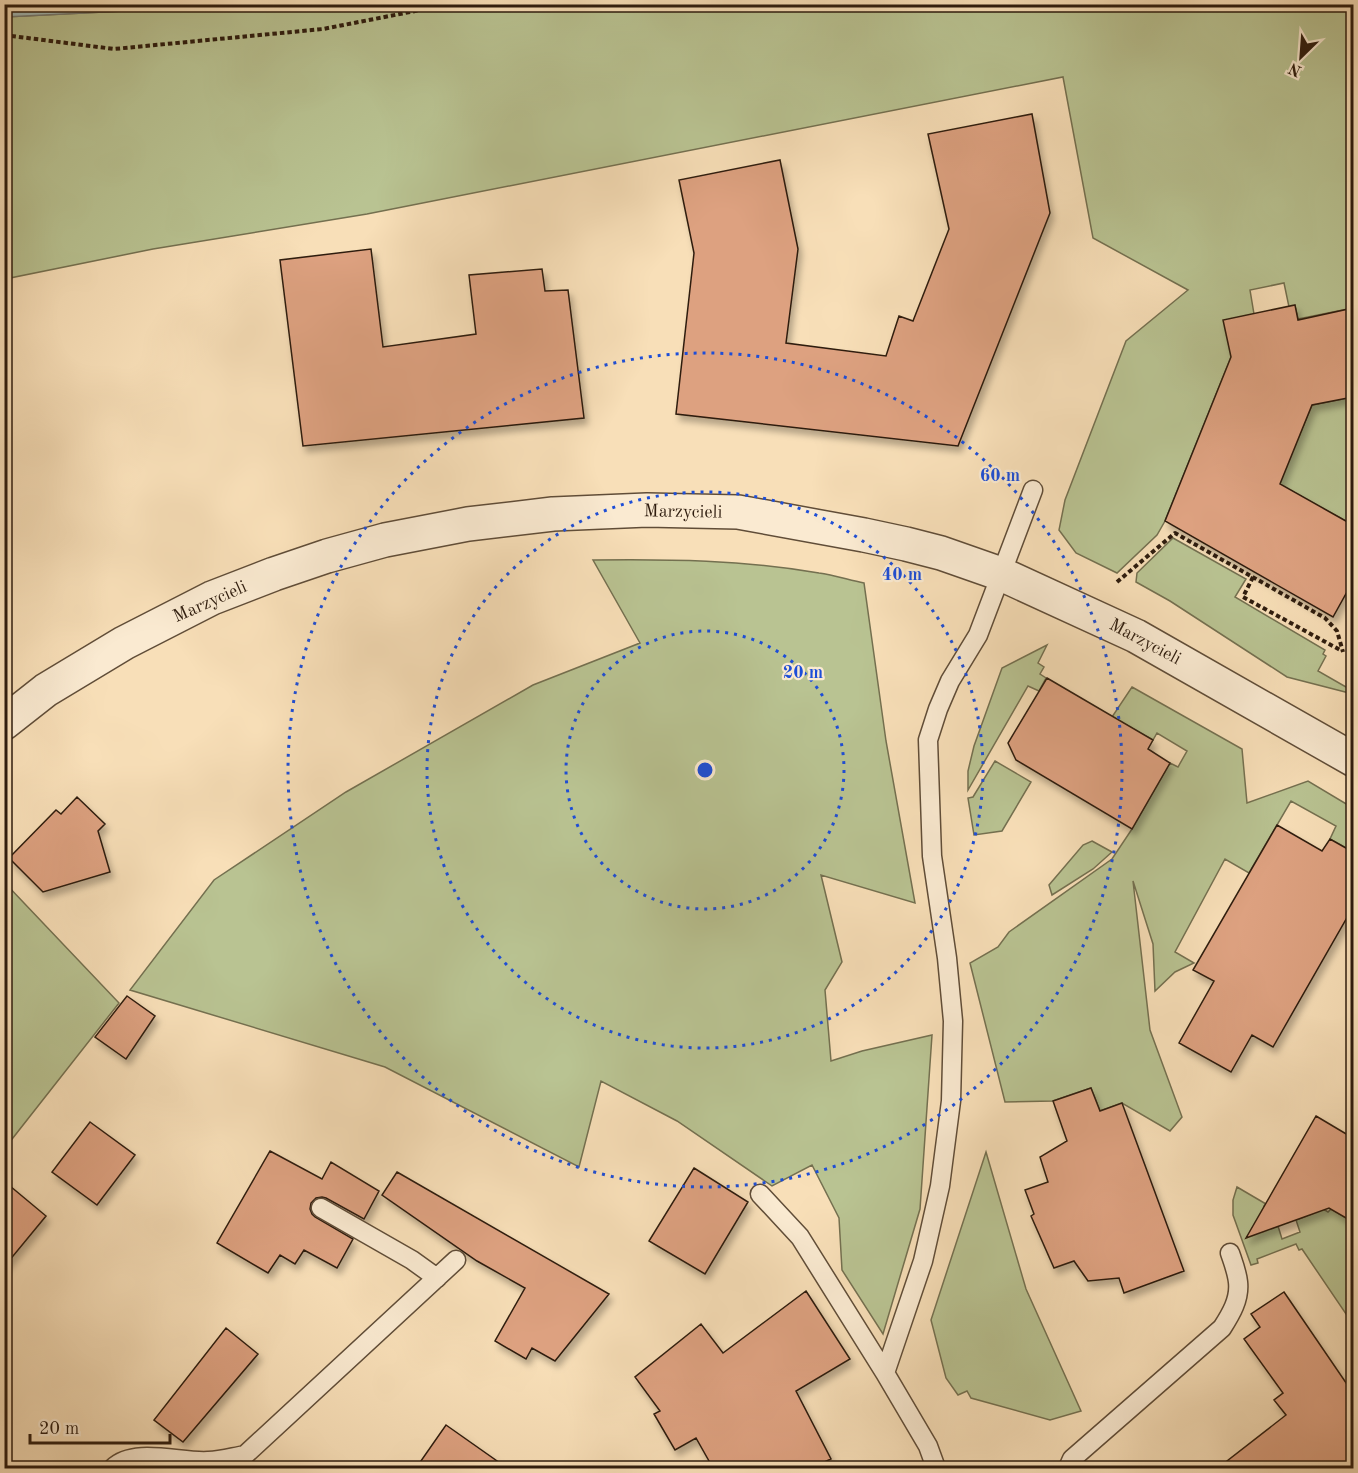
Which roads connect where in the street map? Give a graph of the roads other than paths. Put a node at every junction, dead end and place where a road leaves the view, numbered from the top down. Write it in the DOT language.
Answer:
graph roads {
  1 [pos="1033,490"];
  2 [pos="1001,574"];
  3 [pos="4,723"];
  4 [pos="1353,760"];
  5 [pos="760,1194"];
  6 [pos="321,1208"];
  7 [pos="1230,1253"];
  8 [pos="456,1260"];
  9 [pos="437,1278"];
  10 [pos="885,1373"];
  11 [pos="113,1468"];
  12 [pos="936,1468"];
  13 [pos="1068,1468"];
  1 -- 2 [label="lane"];
  2 -- 3 [label="street, Marzycieli"];
  2 -- 4 [label="street, Marzycieli"];
  2 -- 10 [label="lane"];
  5 -- 10 [label="lane"];
  6 -- 9 [label="lane"];
  7 -- 13 [label="lane"];
  8 -- 9 [label="lane"];
  9 -- 11 [label="lane"];
  10 -- 12 [label="lane"];
}
